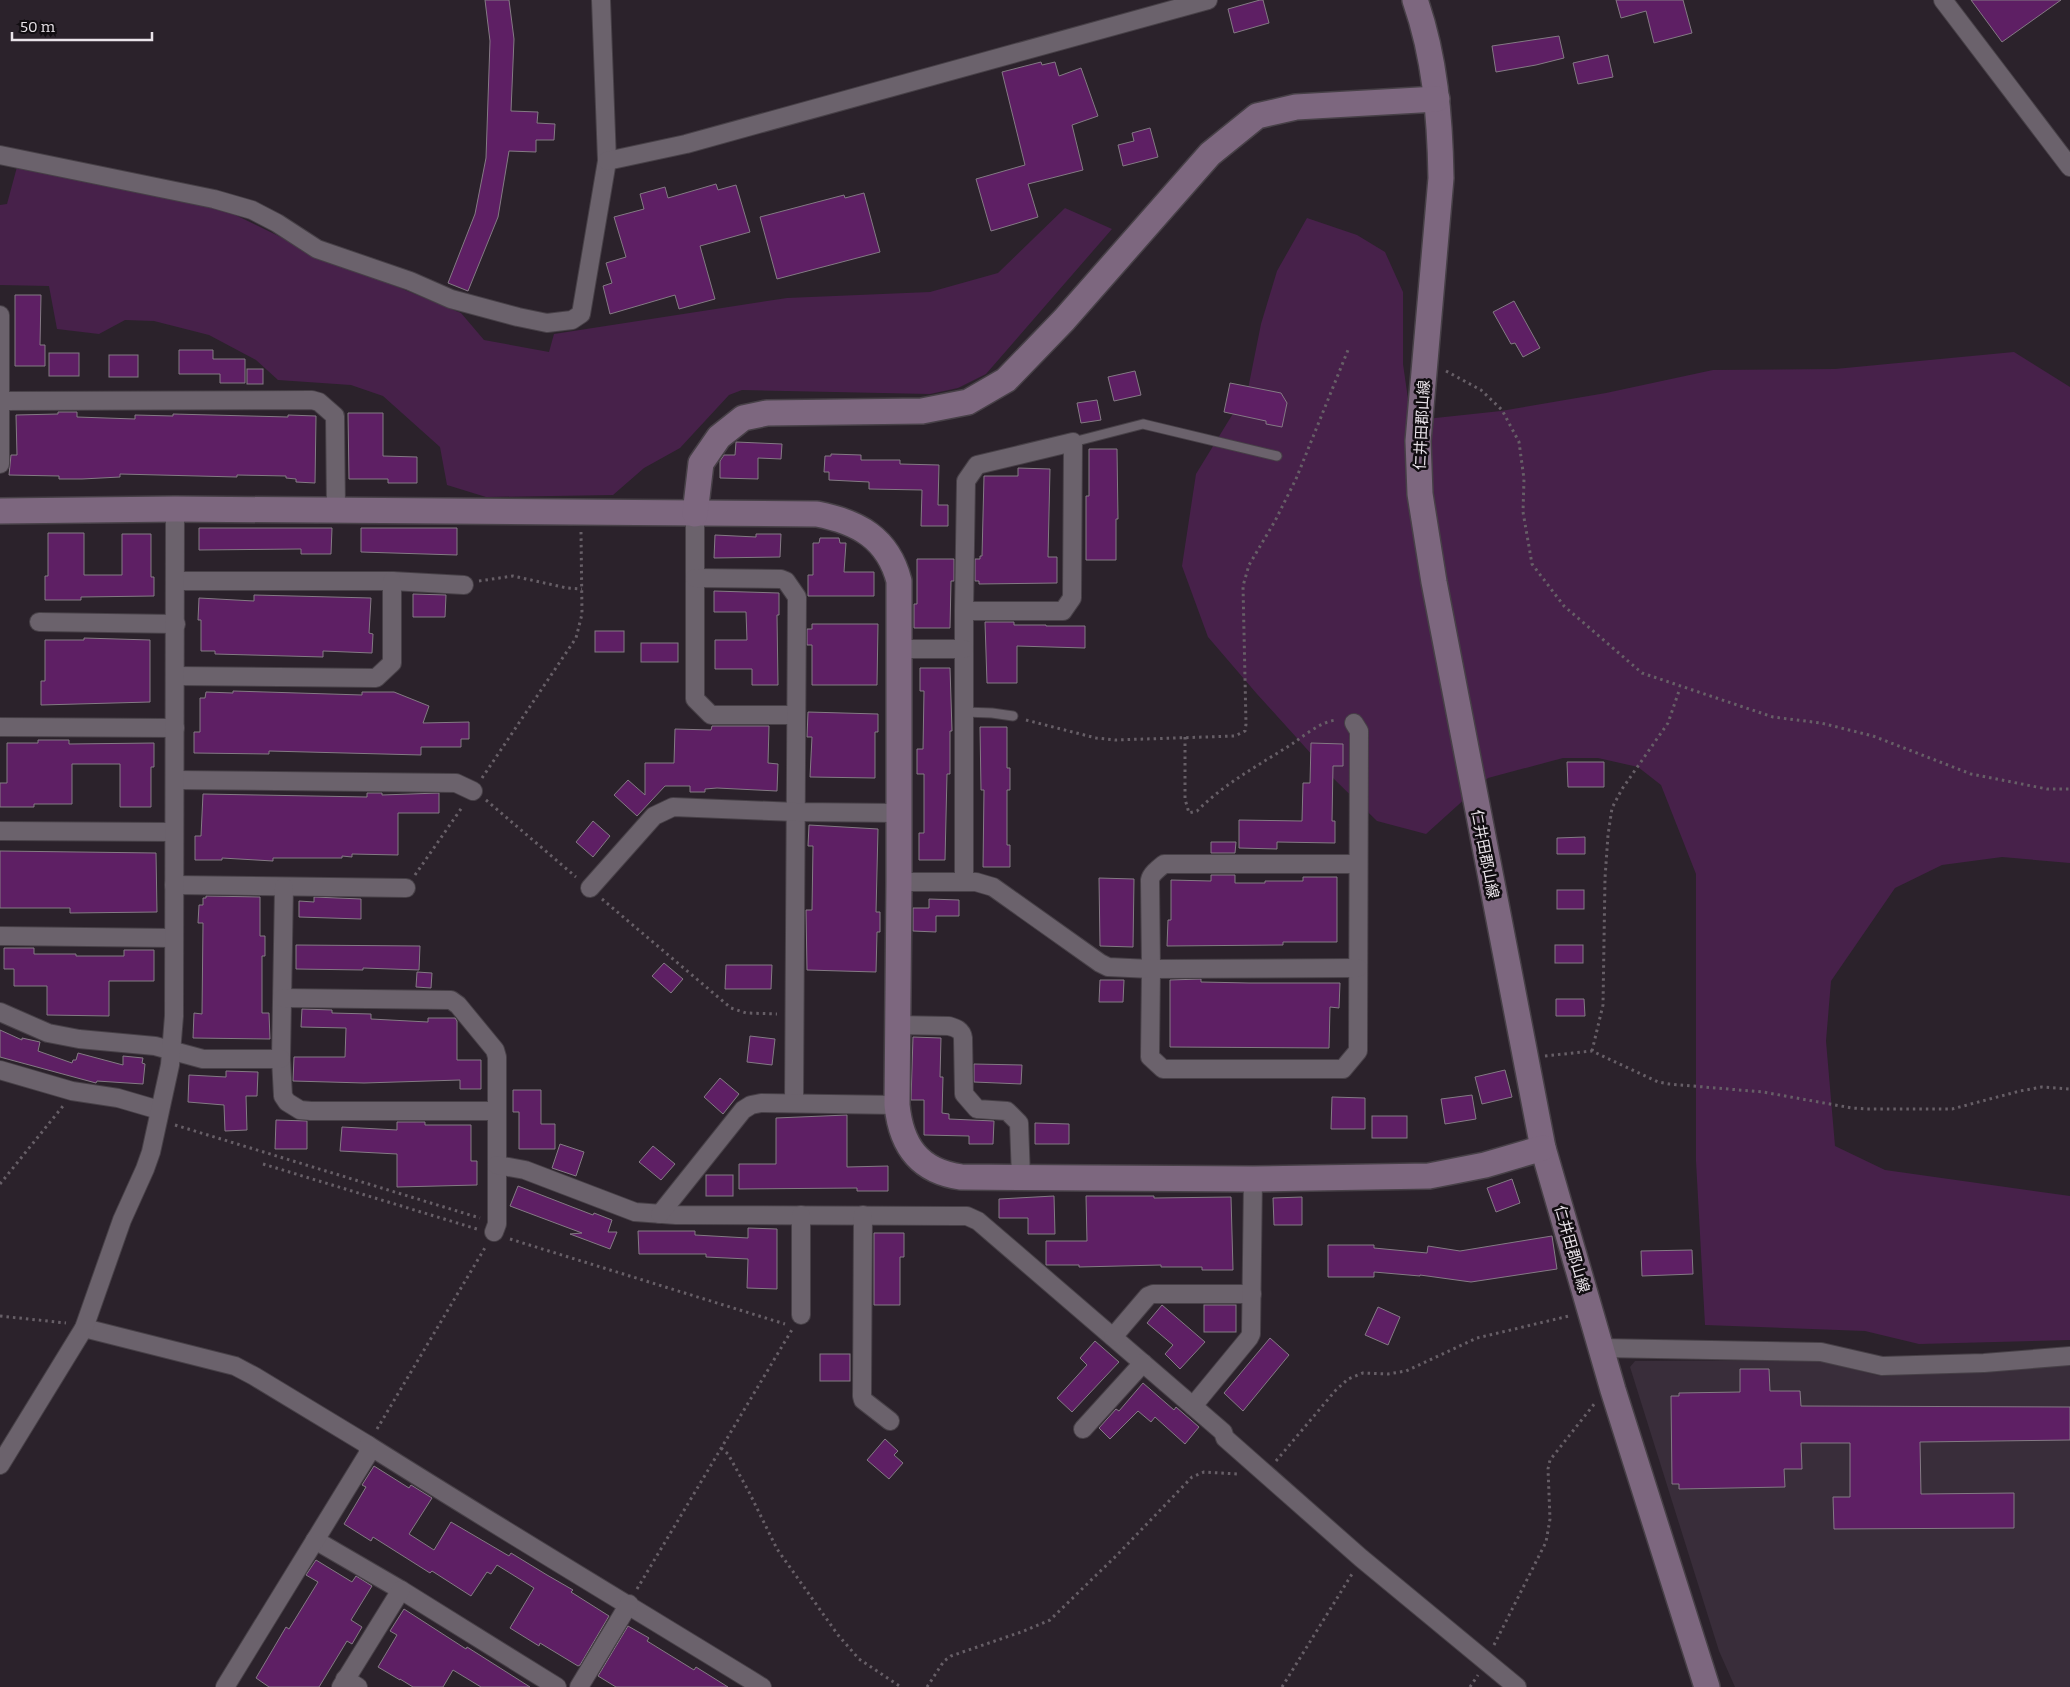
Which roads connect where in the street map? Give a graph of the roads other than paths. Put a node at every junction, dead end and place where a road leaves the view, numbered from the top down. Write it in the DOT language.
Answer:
graph roads {
  1 [pos="601,0"];
  2 [pos="1208,0"];
  3 [pos="1415,0"];
  4 [pos="1943,0"];
  5 [pos="1437,99"];
  6 [pos="0,155"];
  7 [pos="2067,156"];
  8 [pos="607,161"];
  9 [pos="0,315"];
  10 [pos="1,401"];
  11 [pos="1073,442"];
  12 [pos="1278,456"];
  13 [pos="0,464"];
  14 [pos="175,509"];
  15 [pos="336,510"];
  16 [pos="0,511"];
  17 [pos="695,514"];
  18 [pos="695,578"];
  19 [pos="176,580"];
  20 [pos="392,581"];
  21 [pos="464,585"];
  22 [pos="964,611"];
  23 [pos="39,622"];
  24 [pos="176,624"];
  25 [pos="900,648"];
  26 [pos="964,649"];
  27 [pos="175,676"];
  28 [pos="964,712"];
  29 [pos="795,715"];
  30 [pos="1013,716"];
  31 [pos="1354,723"];
  32 [pos="0,727"];
  33 [pos="175,728"];
  34 [pos="175,780"];
  35 [pos="473,791"];
  36 [pos="796,812"];
  37 [pos="899,813"];
  38 [pos="0,831"];
  39 [pos="174,832"];
  40 [pos="1357,864"];
  41 [pos="900,882"];
  42 [pos="964,882"];
  43 [pos="174,885"];
  44 [pos="284,886"];
  45 [pos="406,888"];
  46 [pos="590,888"];
  47 [pos="0,936"];
  48 [pos="174,938"];
  49 [pos="1358,968"];
  50 [pos="1152,969"];
  51 [pos="283,998"];
  52 [pos="0,1012"];
  53 [pos="897,1025"];
  54 [pos="172,1050"];
  55 [pos="281,1059"];
  56 [pos="0,1070"];
  57 [pos="794,1103"];
  58 [pos="898,1105"];
  59 [pos="496,1111"];
  60 [pos="158,1114"];
  61 [pos="1543,1148"];
  62 [pos="497,1165"];
  63 [pos="1021,1177"];
  64 [pos="1253,1179"];
  65 [pos="660,1214"];
  66 [pos="801,1215"];
  67 [pos="863,1215"];
  68 [pos="495,1230"];
  69 [pos="1252,1294"];
  70 [pos="797,1321"];
  71 [pos="84,1328"];
  72 [pos="1113,1337"];
  73 [pos="1601,1348"];
  74 [pos="2070,1356"];
  75 [pos="1143,1363"];
  76 [pos="1192,1406"];
  77 [pos="890,1420"];
  78 [pos="1083,1429"];
  79 [pos="368,1444"];
  80 [pos="0,1465"];
  81 [pos="315,1540"];
  82 [pos="400,1590"];
  83 [pos="629,1604"];
  84 [pos="348,1684"];
  85 [pos="225,1687"];
  86 [pos="557,1687"];
  87 [pos="579,1687"];
  88 [pos="762,1687"];
  89 [pos="1517,1687"];
  90 [pos="1707,1687"];
  1 -- 8 [label="street"];
  2 -- 8 [label="street"];
  3 -- 5 [label="street, 仁井田郡山線"];
  4 -- 7 [label="street"];
  5 -- 17 [label="street"];
  5 -- 61 [label="street, 仁井田郡山線"];
  6 -- 8 [label="street"];
  9 -- 10 [label="street"];
  10 -- 13 [label="street"];
  10 -- 15 [label="street"];
  11 -- 12 [label="lane"];
  11 -- 22 [label="street"];
  11 -- 22 [label="street"];
  14 -- 15 [label="street"];
  14 -- 16 [label="street"];
  14 -- 19 [label="street"];
  15 -- 17 [label="street"];
  17 -- 18 [label="street"];
  17 -- 25 [label="street"];
  18 -- 29 [label="street"];
  18 -- 29 [label="street"];
  19 -- 20 [label="street"];
  19 -- 24 [label="street"];
  20 -- 21 [label="street"];
  20 -- 27 [label="street"];
  22 -- 26 [label="street"];
  23 -- 24 [label="street"];
  24 -- 27 [label="street"];
  25 -- 26 [label="street"];
  25 -- 37 [label="street"];
  26 -- 28 [label="street"];
  27 -- 33 [label="street"];
  28 -- 30 [label="lane"];
  28 -- 42 [label="street"];
  29 -- 36 [label="street"];
  31 -- 40 [label="street"];
  32 -- 33 [label="street"];
  33 -- 34 [label="street"];
  34 -- 35 [label="street"];
  34 -- 39 [label="street"];
  36 -- 37 [label="street"];
  36 -- 46 [label="street"];
  36 -- 57 [label="street"];
  37 -- 41 [label="street"];
  38 -- 39 [label="street"];
  39 -- 43 [label="street"];
  40 -- 49 [label="street"];
  40 -- 50 [label="street"];
  41 -- 42 [label="street"];
  41 -- 53 [label="street"];
  42 -- 50 [label="street"];
  43 -- 44 [label="street"];
  43 -- 48 [label="street"];
  44 -- 45 [label="street"];
  44 -- 51 [label="street"];
  47 -- 48 [label="street"];
  48 -- 54 [label="street"];
  49 -- 50 [label="street"];
  49 -- 50 [label="street"];
  51 -- 55 [label="street"];
  51 -- 59 [label="street"];
  52 -- 54 [label="street"];
  53 -- 58 [label="street"];
  53 -- 63 [label="street"];
  54 -- 55 [label="street"];
  54 -- 60 [label="street"];
  55 -- 59 [label="street"];
  56 -- 60 [label="street"];
  57 -- 58 [label="street"];
  57 -- 65 [label="street"];
  58 -- 63 [label="street"];
  59 -- 62 [label="street"];
  60 -- 71 [label="street"];
  61 -- 64 [label="street"];
  61 -- 73 [label="street, 仁井田郡山線"];
  62 -- 65 [label="street"];
  62 -- 68 [label="street"];
  63 -- 64 [label="street"];
  64 -- 69 [label="street"];
  65 -- 66 [label="street"];
  66 -- 67 [label="street"];
  66 -- 70 [label="street"];
  67 -- 72 [label="street"];
  67 -- 77 [label="street"];
  69 -- 72 [label="street"];
  69 -- 76 [label="street"];
  71 -- 79 [label="street"];
  71 -- 80 [label="street"];
  72 -- 75 [label="street"];
  73 -- 74 [label="street"];
  73 -- 90 [label="street, 仁井田郡山線"];
  75 -- 76 [label="street"];
  75 -- 78 [label="street"];
  76 -- 89 [label="street"];
  79 -- 81 [label="street"];
  79 -- 83 [label="street"];
  81 -- 82 [label="street"];
  81 -- 85 [label="street"];
  82 -- 84 [label="street"];
  82 -- 86 [label="street"];
  83 -- 87 [label="street"];
  83 -- 88 [label="street"];
}
